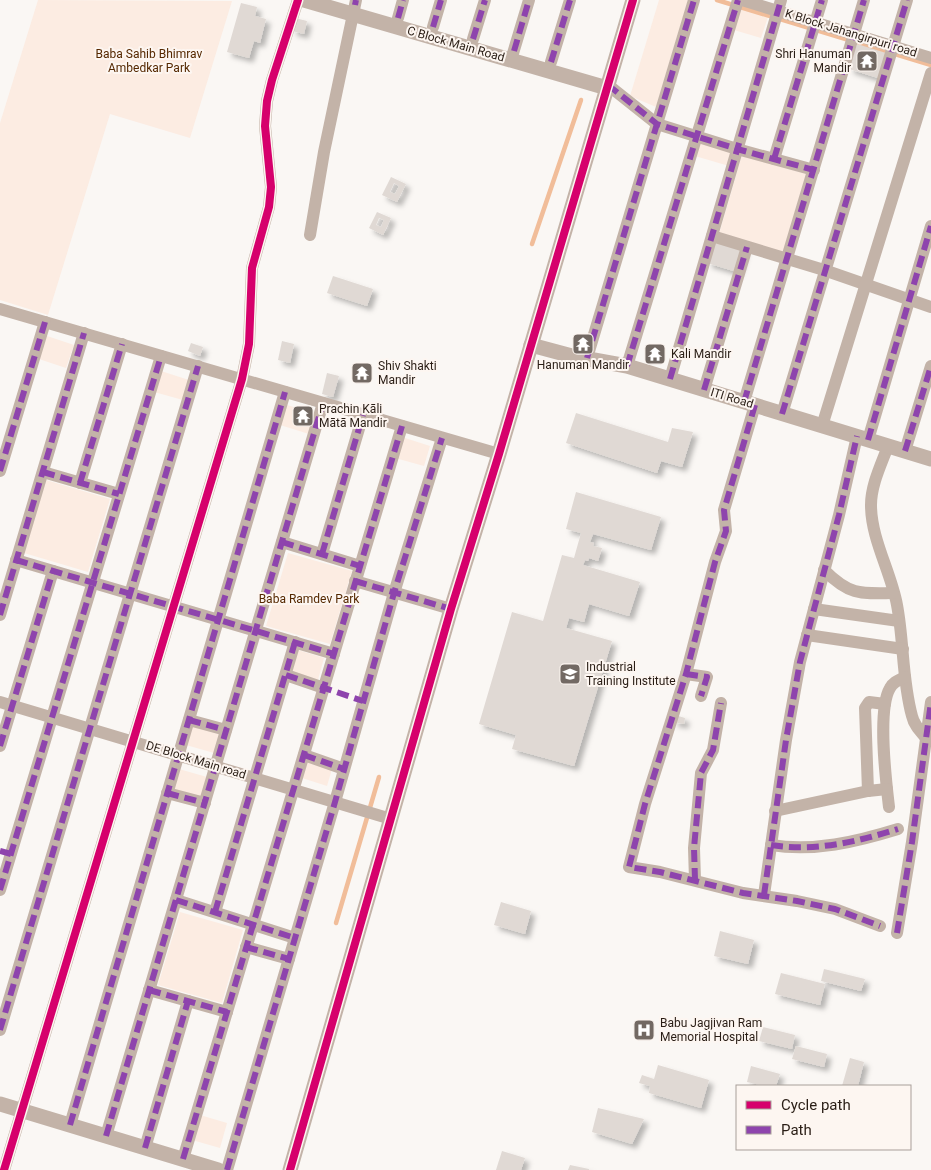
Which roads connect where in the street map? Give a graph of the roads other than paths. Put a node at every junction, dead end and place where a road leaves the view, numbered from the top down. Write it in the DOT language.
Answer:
graph roads {
  1 [pos="298,0"];
  2 [pos="304,0"];
  3 [pos="338,0"];
  4 [pos="404,0"];
  5 [pos="441,0"];
  6 [pos="485,0"];
  7 [pos="529,0"];
  8 [pos="570,0"];
  9 [pos="633,0"];
  10 [pos="694,0"];
  11 [pos="740,0"];
  12 [pos="822,0"];
  13 [pos="864,0"];
  14 [pos="907,0"];
  15 [pos="354,6"];
  16 [pos="779,6"];
  17 [pos="398,18"];
  18 [pos="815,22"];
  19 [pos="433,28"];
  20 [pos="854,34"];
  21 [pos="474,39"];
  22 [pos="893,46"];
  23 [pos="512,56"];
  24 [pos="931,58"];
  25 [pos="551,62"];
  26 [pos="931,73"];
  27 [pos="608,84"];
  28 [pos="657,124"];
  29 [pos="697,136"];
  30 [pos="738,149"];
  31 [pos="774,159"];
  32 [pos="814,170"];
  33 [pos="931,226"];
  34 [pos="310,235"];
  35 [pos="712,236"];
  36 [pos="747,247"];
  37 [pos="787,259"];
  38 [pos="824,270"];
  39 [pos="867,285"];
  40 [pos="909,299"];
  41 [pos="931,307"];
  42 [pos="0,308"];
  43 [pos="45,322"];
  44 [pos="84,333"];
  45 [pos="122,344"];
  46 [pos="531,344"];
  47 [pos="161,356"];
  48 [pos="587,358"];
  49 [pos="198,366"];
  50 [pos="627,366"];
  51 [pos="931,366"];
  52 [pos="242,379"];
  53 [pos="670,380"];
  54 [pos="704,390"];
  55 [pos="285,392"];
  56 [pos="324,403"];
  57 [pos="750,404"];
  58 [pos="782,414"];
  59 [pos="363,415"];
  60 [pos="402,426"];
  61 [pos="822,426"];
  62 [pos="442,438"];
  63 [pos="862,438"];
  64 [pos="888,446"];
  65 [pos="905,451"];
  66 [pos="499,454"];
  67 [pos="931,459"];
  68 [pos="0,471"];
  69 [pos="43,472"];
  70 [pos="80,483"];
  71 [pos="119,494"];
  72 [pos="282,542"];
  73 [pos="322,554"];
  74 [pos="16,560"];
  75 [pos="360,566"];
  76 [pos="824,570"];
  77 [pos="53,571"];
  78 [pos="355,581"];
  79 [pos="93,582"];
  80 [pos="394,593"];
  81 [pos="893,593"];
  82 [pos="130,594"];
  83 [pos="174,606"];
  84 [pos="814,609"];
  85 [pos="450,610"];
  86 [pos="0,615"];
  87 [pos="218,620"];
  88 [pos="899,620"];
  89 [pos="256,631"];
  90 [pos="807,635"];
  91 [pos="295,642"];
  92 [pos="902,649"];
  93 [pos="334,654"];
  94 [pos="686,674"];
  95 [pos="286,675"];
  96 [pos="905,677"];
  97 [pos="324,688"];
  98 [pos="702,696"];
  99 [pos="931,702"];
  100 [pos="721,703"];
  101 [pos="6,704"];
  102 [pos="885,704"];
  103 [pos="52,718"];
  104 [pos="189,720"];
  105 [pos="90,729"];
  106 [pos="226,730"];
  107 [pos="926,738"];
  108 [pos="133,742"];
  109 [pos="0,746"];
  110 [pos="178,755"];
  111 [pos="304,755"];
  112 [pos="216,766"];
  113 [pos="344,769"];
  114 [pos="255,778"];
  115 [pos="887,789"];
  116 [pos="293,790"];
  117 [pos="868,791"];
  118 [pos="167,793"];
  119 [pos="335,802"];
  120 [pos="205,803"];
  121 [pos="889,807"];
  122 [pos="775,811"];
  123 [pos="391,819"];
  124 [pos="898,829"];
  125 [pos="771,845"];
  126 [pos="5,852"];
  127 [pos="695,880"];
  128 [pos="0,890"];
  129 [pos="764,896"];
  130 [pos="176,900"];
  131 [pos="215,912"];
  132 [pos="253,924"];
  133 [pos="880,926"];
  134 [pos="897,933"];
  135 [pos="295,938"];
  136 [pos="246,947"];
  137 [pos="289,959"];
  138 [pos="149,990"];
  139 [pos="188,1001"];
  140 [pos="227,1012"];
  141 [pos="0,1030"];
  142 [pos="0,1104"];
  143 [pos="22,1111"];
  144 [pos="70,1126"];
  145 [pos="106,1136"];
  146 [pos="145,1148"];
  147 [pos="183,1159"];
  148 [pos="4,1170"];
  149 [pos="218,1170"];
  150 [pos="227,1170"];
  151 [pos="290,1170"];
  1 -- 52 [label="street"];
  2 -- 15 [label="street, C Block Main Road"];
  3 -- 15 [label="street, C Block Main Road"];
  4 -- 17 [label="street"];
  5 -- 19 [label="street"];
  6 -- 21 [label="street"];
  7 -- 23 [label="street"];
  8 -- 25 [label="street"];
  9 -- 27 [label="street"];
  10 -- 28 [label="street"];
  11 -- 16 [label="street, K Block Jahangirpuri road"];
  11 -- 29 [label="street"];
  12 -- 18 [label="street"];
  13 -- 20 [label="street"];
  14 -- 22 [label="street"];
  15 -- 17 [label="street, C Block Main Road"];
  15 -- 23 [label="street, C Block Main Road"];
  15 -- 34 [label="street"];
  16 -- 18 [label="street, K Block Jahangirpuri road"];
  16 -- 30 [label="street"];
  17 -- 19 [label="street, C Block Main Road"];
  18 -- 20 [label="street, K Block Jahangirpuri road"];
  18 -- 31 [label="street"];
  19 -- 21 [label="street, C Block Main Road"];
  20 -- 22 [label="street, K Block Jahangirpuri road"];
  20 -- 32 [label="street"];
  21 -- 23 [label="street, C Block Main Road"];
  22 -- 24 [label="street, K Block Jahangirpuri road"];
  22 -- 38 [label="street"];
  23 -- 25 [label="street, C Block Main Road"];
  23 -- 27 [label="street, C Block Main Road"];
  25 -- 27 [label="street, C Block Main Road"];
  26 -- 39 [label="street"];
  27 -- 28 [label="street"];
  27 -- 46 [label="street"];
  28 -- 29 [label="street"];
  28 -- 48 [label="street"];
  29 -- 30 [label="street"];
  29 -- 50 [label="street"];
  30 -- 31 [label="street"];
  30 -- 35 [label="street"];
  31 -- 32 [label="street"];
  32 -- 37 [label="street"];
  33 -- 40 [label="street"];
  35 -- 36 [label="street"];
  35 -- 53 [label="street"];
  36 -- 37 [label="street"];
  36 -- 54 [label="street"];
  37 -- 38 [label="street"];
  37 -- 57 [label="street"];
  38 -- 39 [label="street"];
  38 -- 58 [label="street"];
  39 -- 40 [label="street"];
  39 -- 61 [label="street"];
  40 -- 41 [label="street"];
  40 -- 63 [label="street"];
  42 -- 43 [label="street"];
  43 -- 44 [label="street"];
  43 -- 68 [label="street"];
  44 -- 45 [label="street"];
  44 -- 69 [label="street"];
  45 -- 47 [label="street"];
  45 -- 70 [label="street"];
  46 -- 48 [label="street, ITI Road"];
  46 -- 66 [label="street"];
  47 -- 49 [label="street"];
  47 -- 71 [label="street"];
  48 -- 50 [label="street, ITI Road"];
  49 -- 52 [label="street"];
  49 -- 82 [label="street"];
  50 -- 53 [label="street, ITI Road"];
  51 -- 65 [label="street"];
  52 -- 55 [label="street"];
  52 -- 83 [label="street"];
  53 -- 54 [label="street, ITI Road"];
  54 -- 57 [label="street, ITI Road"];
  55 -- 56 [label="street"];
  55 -- 87 [label="street"];
  56 -- 59 [label="street"];
  56 -- 72 [label="street"];
  57 -- 58 [label="street, ITI Road"];
  57 -- 94 [label="street"];
  58 -- 61 [label="street, ITI Road"];
  59 -- 60 [label="street"];
  59 -- 73 [label="street"];
  60 -- 62 [label="street"];
  60 -- 75 [label="street"];
  61 -- 63 [label="street, ITI Road"];
  62 -- 66 [label="street"];
  62 -- 80 [label="street"];
  63 -- 64 [label="street, ITI Road"];
  63 -- 76 [label="street"];
  64 -- 65 [label="street, ITI Road"];
  64 -- 81 [label="street"];
  65 -- 67 [label="street, ITI Road"];
  66 -- 85 [label="street"];
  69 -- 70 [label="street"];
  69 -- 74 [label="street"];
  70 -- 71 [label="street"];
  71 -- 79 [label="street"];
  72 -- 73 [label="street"];
  72 -- 89 [label="street"];
  73 -- 75 [label="street"];
  74 -- 77 [label="street"];
  74 -- 86 [label="street"];
  75 -- 78 [label="street"];
  76 -- 81 [label="street"];
  76 -- 84 [label="street"];
  77 -- 79 [label="street"];
  77 -- 101 [label="street"];
  78 -- 80 [label="street"];
  78 -- 93 [label="street"];
  79 -- 82 [label="street"];
  79 -- 103 [label="street"];
  80 -- 85 [label="street"];
  80 -- 113 [label="street"];
  81 -- 88 [label="street"];
  82 -- 83 [label="street"];
  82 -- 105 [label="street"];
  83 -- 87 [label="street"];
  83 -- 108 [label="street"];
  84 -- 88 [label="street"];
  84 -- 90 [label="street"];
  85 -- 123 [label="street"];
  87 -- 89 [label="street"];
  87 -- 104 [label="street"];
  88 -- 92 [label="street"];
  89 -- 91 [label="street"];
  89 -- 106 [label="street"];
  90 -- 92 [label="street"];
  90 -- 122 [label="street"];
  91 -- 93 [label="street"];
  91 -- 95 [label="street"];
  92 -- 96 [label="street"];
  93 -- 97 [label="street"];
  94 -- 98 [label="street"];
  94 -- 127 [label="street"];
  95 -- 97 [label="street"];
  95 -- 114 [label="street"];
  96 -- 102 [label="street"];
  96 -- 107 [label="street"];
  97 -- 111 [label="street"];
  99 -- 107 [label="street"];
  100 -- 127 [label="street"];
  101 -- 103 [label="street, DE Block Main road"];
  101 -- 109 [label="street"];
  102 -- 115 [label="street"];
  102 -- 117 [label="street"];
  103 -- 105 [label="street, DE Block Main road"];
  103 -- 126 [label="street"];
  104 -- 106 [label="street"];
  104 -- 110 [label="street"];
  105 -- 108 [label="street, DE Block Main road"];
  105 -- 141 [label="street"];
  106 -- 112 [label="street"];
  107 -- 134 [label="street"];
  108 -- 110 [label="street, DE Block Main road"];
  108 -- 143 [label="street"];
  110 -- 112 [label="street, DE Block Main road"];
  110 -- 118 [label="street"];
  111 -- 113 [label="street"];
  111 -- 116 [label="street"];
  112 -- 114 [label="street, DE Block Main road"];
  112 -- 120 [label="street"];
  113 -- 119 [label="street"];
  114 -- 116 [label="street, DE Block Main road"];
  114 -- 131 [label="street"];
  115 -- 117 [label="street"];
  115 -- 121 [label="street"];
  116 -- 119 [label="street, DE Block Main road"];
  116 -- 132 [label="street"];
  117 -- 122 [label="street"];
  118 -- 120 [label="street"];
  118 -- 144 [label="street"];
  119 -- 123 [label="street, DE Block Main road"];
  119 -- 135 [label="street"];
  120 -- 130 [label="street"];
  122 -- 125 [label="street"];
  123 -- 151 [label="street"];
  124 -- 125 [label="street"];
  125 -- 129 [label="street"];
  126 -- 128 [label="street"];
  127 -- 129 [label="street"];
  129 -- 133 [label="street"];
  130 -- 131 [label="street"];
  130 -- 138 [label="street"];
  131 -- 132 [label="street"];
  132 -- 135 [label="street"];
  132 -- 136 [label="street"];
  135 -- 137 [label="street"];
  136 -- 137 [label="street"];
  136 -- 140 [label="street"];
  137 -- 150 [label="street"];
  138 -- 139 [label="street"];
  138 -- 145 [label="street"];
  139 -- 140 [label="street"];
  139 -- 146 [label="street"];
  140 -- 147 [label="street"];
  142 -- 143 [label="street"];
  143 -- 144 [label="street"];
  143 -- 148 [label="street"];
  144 -- 145 [label="street"];
  145 -- 146 [label="street"];
  146 -- 147 [label="street"];
  147 -- 149 [label="street"];
}
